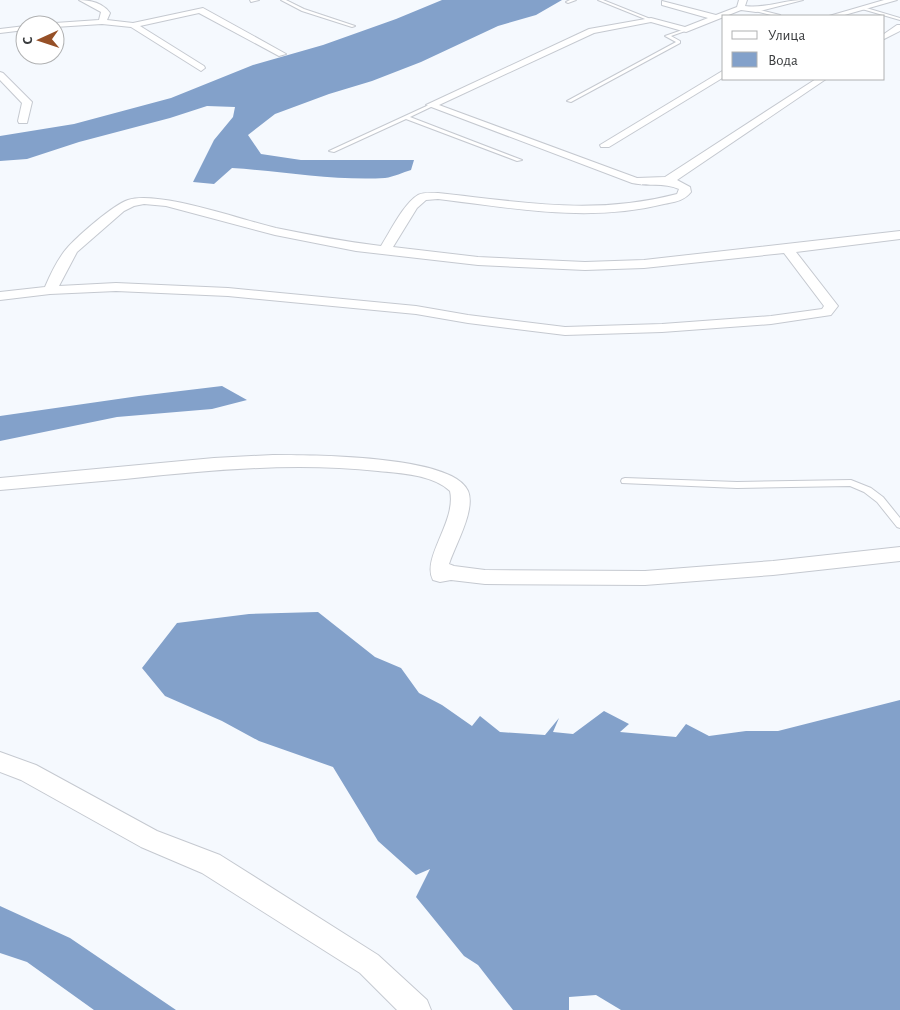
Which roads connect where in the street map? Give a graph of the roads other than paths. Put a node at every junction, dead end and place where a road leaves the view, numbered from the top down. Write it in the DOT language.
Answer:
graph roads {
  1 [pos="82,0"];
  2 [pos="257,0"];
  3 [pos="283,0"];
  4 [pos="574,0"];
  5 [pos="600,0"];
  6 [pos="799,0"];
  7 [pos="894,0"];
  8 [pos="251,1"];
  9 [pos="568,2"];
  10 [pos="666,4"];
  11 [pos="741,4"];
  12 [pos="863,8"];
  13 [pos="756,10"];
  14 [pos="722,15"];
  15 [pos="722,15"];
  16 [pos="775,15"];
  17 [pos="837,15"];
  18 [pos="717,18"];
  19 [pos="900,18"];
  20 [pos="651,20"];
  21 [pos="102,22"];
  22 [pos="65,24"];
  23 [pos="133,25"];
  24 [pos="353,26"];
  25 [pos="900,27"];
  26 [pos="15,29"];
  27 [pos="686,30"];
  28 [pos="0,31"];
  29 [pos="885,36"];
  30 [pos="282,54"];
  31 [pos="201,68"];
  32 [pos="722,74"];
  33 [pos="0,75"];
  34 [pos="820,80"];
  35 [pos="569,101"];
  36 [pos="431,105"];
  37 [pos="406,117"];
  38 [pos="22,121"];
  39 [pos="605,144"];
  40 [pos="332,151"];
  41 [pos="519,160"];
  42 [pos="669,180"];
  43 [pos="900,235"];
  44 [pos="787,250"];
  45 [pos="384,251"];
  46 [pos="50,290"];
  47 [pos="0,296"];
  48 [pos="625,481"];
  49 [pos="0,484"];
  50 [pos="900,526"];
  51 [pos="900,554"];
  52 [pos="0,762"];
  53 [pos="417,1010"];
  1 -- 21 [label="street"];
  2 -- 8 [label="lane"];
  3 -- 24 [label="lane"];
  4 -- 9 [label="lane"];
  5 -- 20 [label="lane"];
  6 -- 13 [label="street"];
  7 -- 12 [label="street"];
  10 -- 18 [label="street"];
  11 -- 13 [label="street"];
  11 -- 14 [label="street"];
  12 -- 17 [label="street"];
  12 -- 19 [label="lane"];
  13 -- 16 [label="lane"];
  15 -- 18 [label="street"];
  18 -- 27 [label="street"];
  20 -- 27 [label="street"];
  20 -- 36 [label="street"];
  21 -- 22 [label="street"];
  21 -- 23 [label="street"];
  23 -- 30 [label="street"];
  23 -- 31 [label="street"];
  25 -- 29 [label="street"];
  26 -- 28 [label="street"];
  27 -- 35 [label="lane"];
  32 -- 39 [label="street"];
  33 -- 38 [label="street"];
  34 -- 42 [label="street"];
  36 -- 37 [label="lane"];
  36 -- 42 [label="street"];
  37 -- 40 [label="lane"];
  37 -- 41 [label="lane"];
  42 -- 45 [label="street"];
  43 -- 44 [label="street"];
  44 -- 45 [label="street"];
  44 -- 46 [label="street"];
  45 -- 46 [label="street"];
  46 -- 47 [label="street"];
  48 -- 50 [label="lane"];
  49 -- 51 [label="street"];
  52 -- 53 [label="street"];
}
